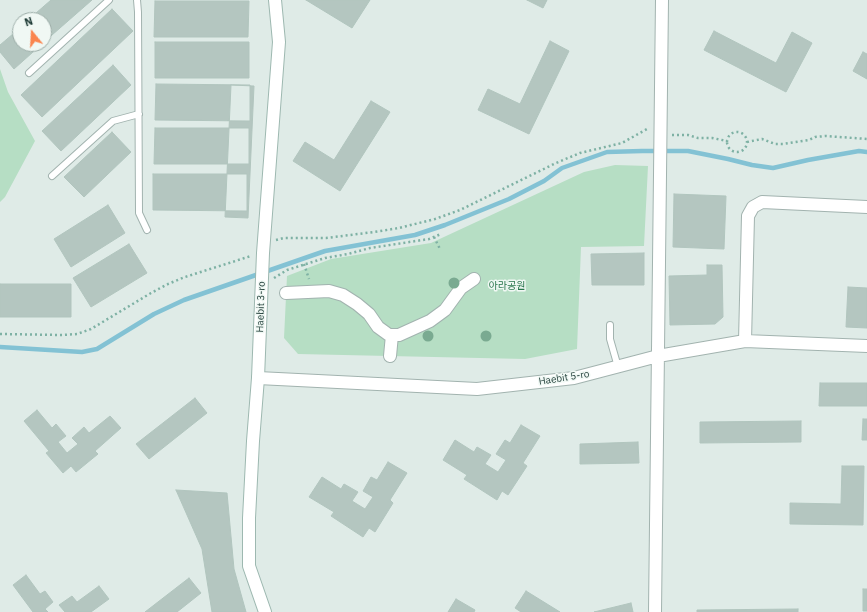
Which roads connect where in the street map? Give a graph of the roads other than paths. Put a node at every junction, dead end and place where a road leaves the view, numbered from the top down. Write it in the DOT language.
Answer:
graph roads {
  1 [pos="110,0"];
  2 [pos="137,0"];
  3 [pos="275,0"];
  4 [pos="662,0"];
  5 [pos="29,73"];
  6 [pos="139,114"];
  7 [pos="52,176"];
  8 [pos="867,207"];
  9 [pos="147,230"];
  10 [pos="474,279"];
  11 [pos="286,293"];
  12 [pos="610,325"];
  13 [pos="392,335"];
  14 [pos="745,341"];
  15 [pos="867,346"];
  16 [pos="390,356"];
  17 [pos="658,356"];
  18 [pos="618,367"];
  19 [pos="258,378"];
  20 [pos="265,612"];
  21 [pos="655,612"];
  1 -- 5 [label="lane"];
  2 -- 6 [label="lane"];
  3 -- 19 [label="street, Haebit 3-ro"];
  4 -- 17 [label="street"];
  6 -- 7 [label="lane"];
  6 -- 9 [label="lane"];
  8 -- 14 [label="street"];
  10 -- 13 [label="street"];
  11 -- 13 [label="street"];
  12 -- 18 [label="lane"];
  13 -- 16 [label="street"];
  14 -- 15 [label="street, Haebit 5-ro"];
  14 -- 17 [label="street, Haebit 5-ro"];
  17 -- 18 [label="street, Haebit 5-ro"];
  17 -- 21 [label="street"];
  18 -- 19 [label="street, Haebit 5-ro"];
  19 -- 20 [label="street, Haebit 3-ro"];
}
